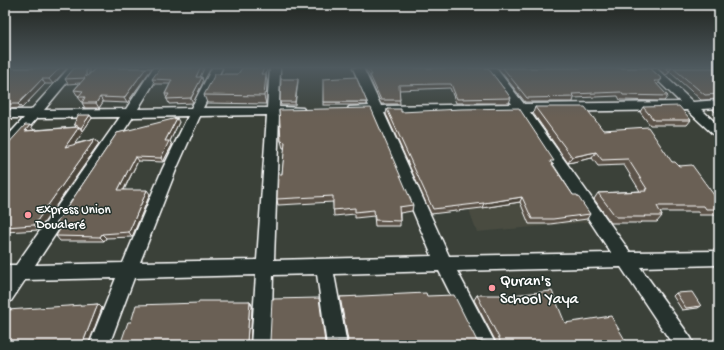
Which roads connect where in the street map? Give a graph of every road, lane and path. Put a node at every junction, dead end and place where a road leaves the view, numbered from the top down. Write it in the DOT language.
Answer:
graph roads {
  1 [pos="60,84"];
  2 [pos="147,84"];
  3 [pos="208,84"];
  4 [pos="274,84"];
  5 [pos="365,84"];
  6 [pos="503,84"];
  7 [pos="667,84"];
  8 [pos="719,104"];
  9 [pos="689,106"];
  10 [pos="521,108"];
  11 [pos="344,110"];
  12 [pos="375,110"];
  13 [pos="273,111"];
  14 [pos="312,111"];
  15 [pos="194,112"];
  16 [pos="129,113"];
  17 [pos="5,114"];
  18 [pos="34,114"];
  19 [pos="719,133"];
  20 [pos="5,147"];
  21 [pos="719,258"];
  22 [pos="627,260"];
  23 [pos="444,264"];
  24 [pos="324,266"];
  25 [pos="266,268"];
  26 [pos="128,270"];
  27 [pos="12,273"];
  28 [pos="5,295"];
  29 [pos="99,345"];
  30 [pos="261,345"];
  31 [pos="337,345"];
  32 [pos="486,345"];
  33 [pos="684,345"];
  1 -- 18 [label="street"];
  2 -- 16 [label="street"];
  3 -- 15 [label="street"];
  4 -- 13 [label="street"];
  5 -- 12 [label="street"];
  6 -- 10 [label="street"];
  7 -- 9 [label="street"];
  8 -- 9 [label="street"];
  9 -- 10 [label="street"];
  9 -- 19 [label="street"];
  10 -- 12 [label="street"];
  10 -- 22 [label="street"];
  11 -- 12 [label="street"];
  12 -- 23 [label="street"];
  13 -- 14 [label="street"];
  13 -- 15 [label="street"];
  13 -- 25 [label="street"];
  15 -- 16 [label="street"];
  15 -- 26 [label="street"];
  16 -- 18 [label="street"];
  16 -- 27 [label="street"];
  17 -- 18 [label="street"];
  18 -- 20 [label="street"];
  21 -- 22 [label="street"];
  22 -- 23 [label="street"];
  22 -- 33 [label="street"];
  23 -- 24 [label="street"];
  23 -- 32 [label="street"];
  24 -- 25 [label="street"];
  24 -- 31 [label="street"];
  25 -- 26 [label="street"];
  25 -- 30 [label="street"];
  26 -- 27 [label="street"];
  26 -- 29 [label="street"];
  27 -- 28 [label="street"];
}
